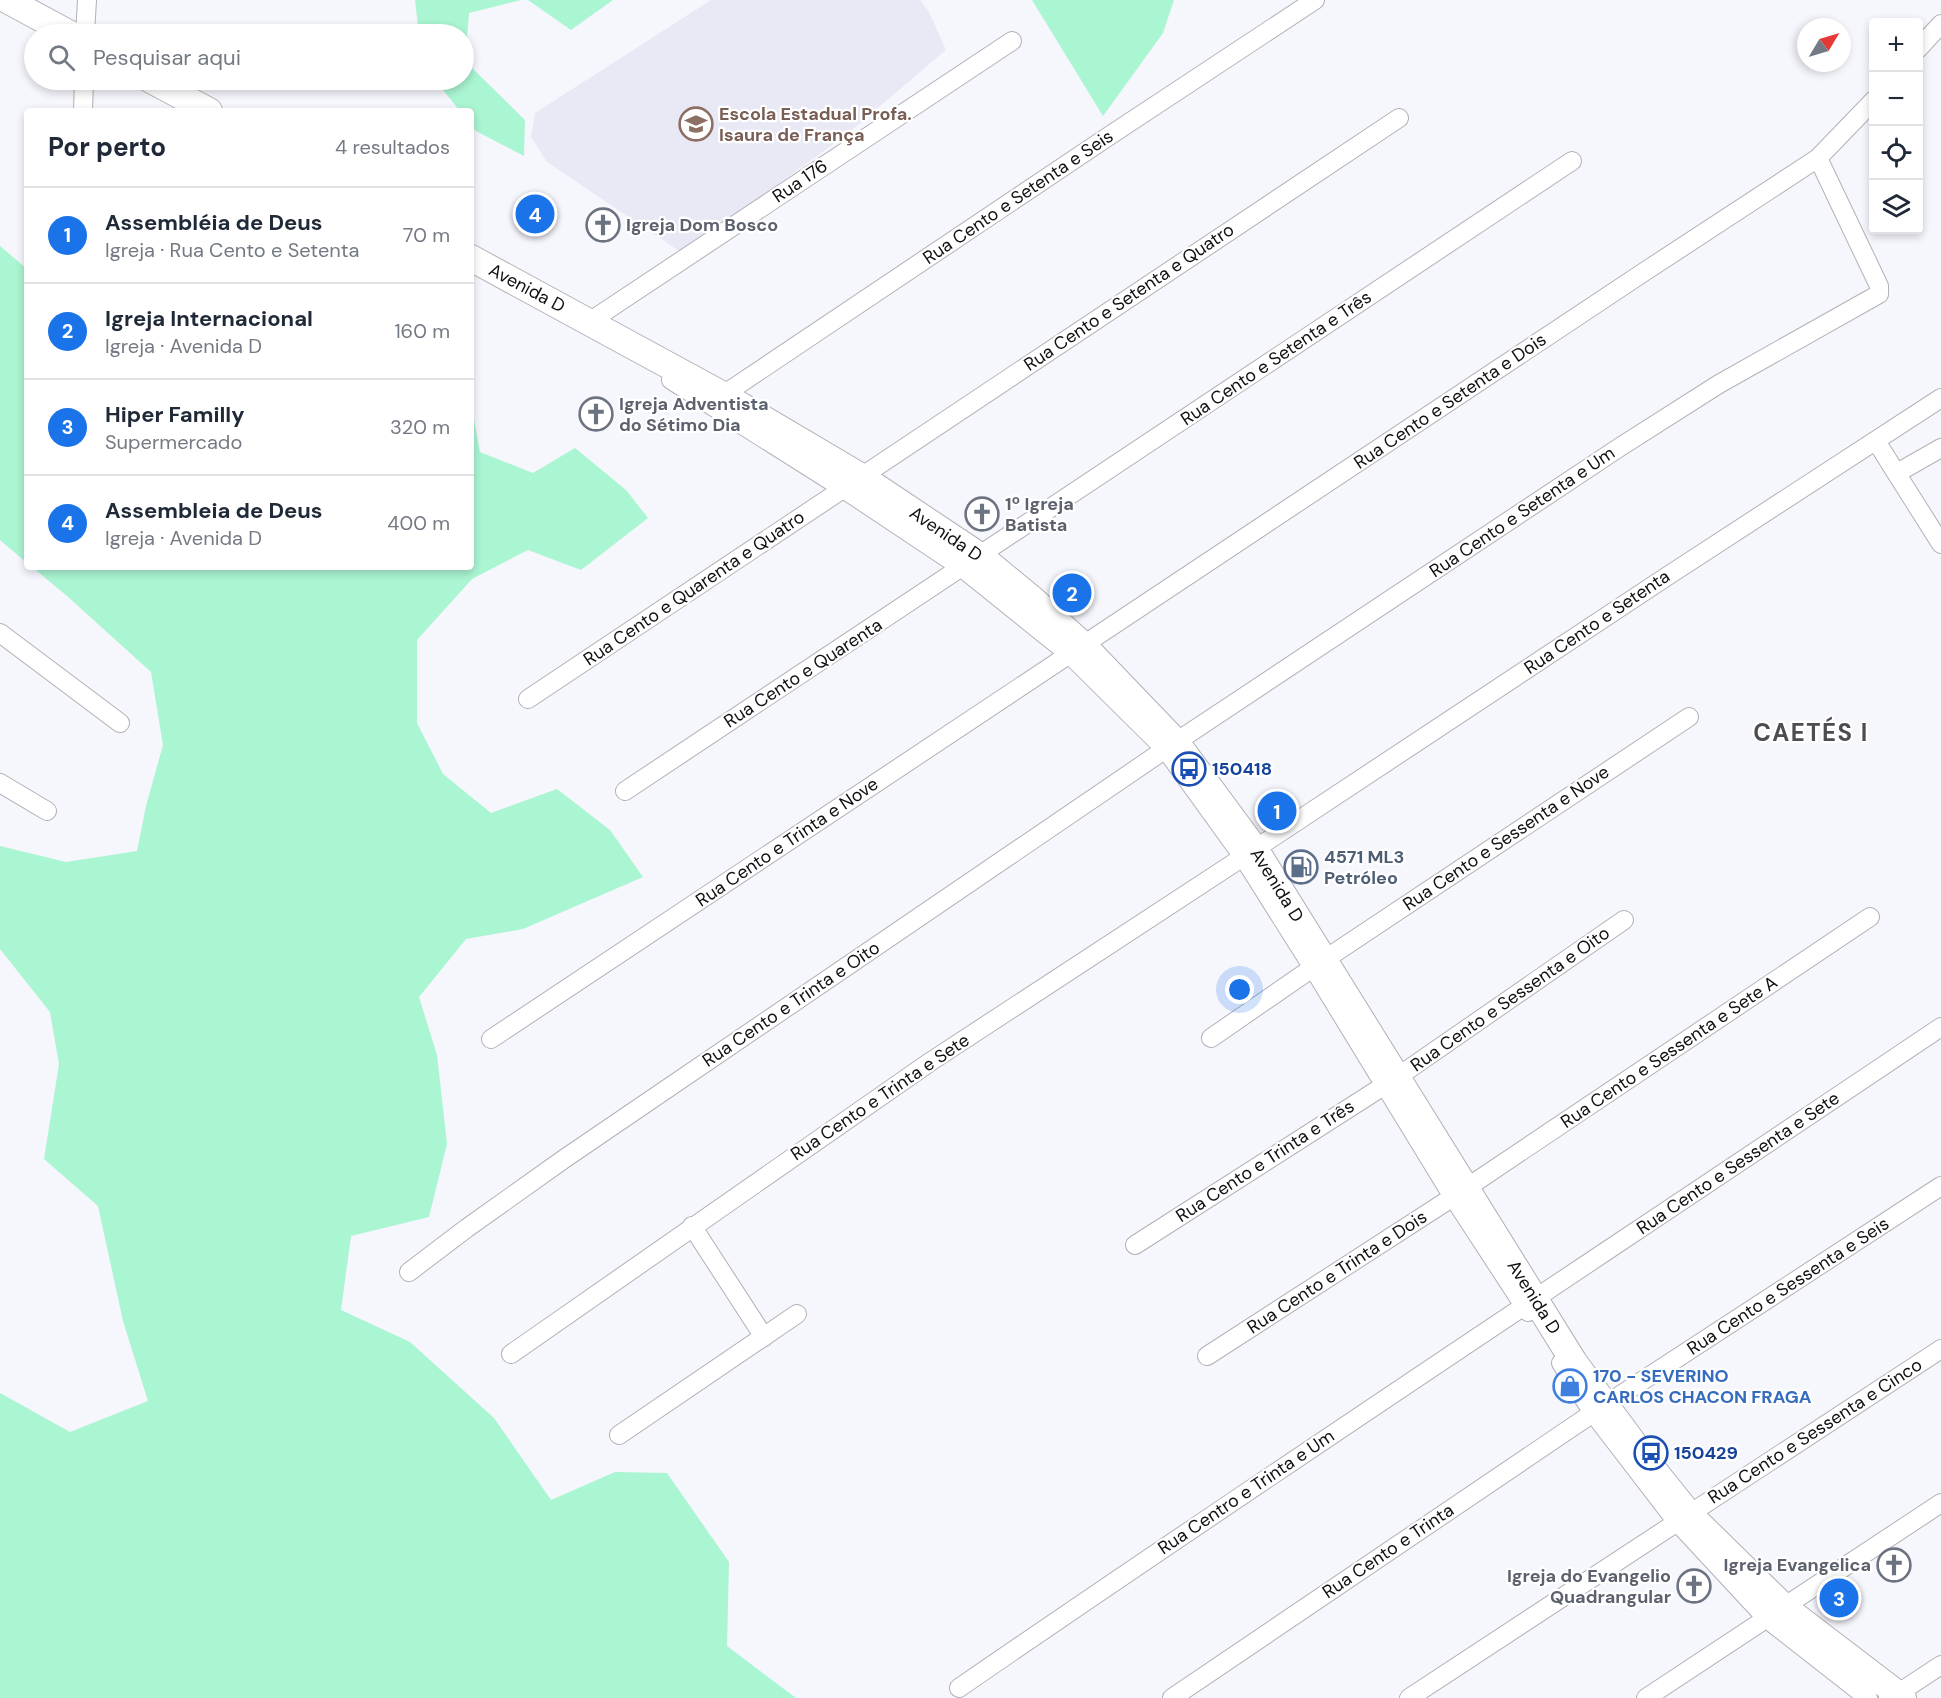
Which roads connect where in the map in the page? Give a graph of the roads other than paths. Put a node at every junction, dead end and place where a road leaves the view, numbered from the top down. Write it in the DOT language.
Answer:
graph roads {
  1 [pos="7,0"];
  2 [pos="87,0"];
  3 [pos="1315,0"];
  4 [pos="51,24"];
  5 [pos="86,24"];
  6 [pos="1941,24"];
  7 [pos="1012,41"];
  8 [pos="1923,44"];
  9 [pos="84,90"];
  10 [pos="170,90"];
  11 [pos="1869,105"];
  12 [pos="83,108"];
  13 [pos="203,108"];
  14 [pos="1399,118"];
  15 [pos="1818,158"];
  16 [pos="1572,161"];
  17 [pos="474,260"];
  18 [pos="586,326"];
  19 [pos="723,395"];
  20 [pos="1941,398"];
  21 [pos="1876,441"];
  22 [pos="1941,448"];
  23 [pos="1897,473"];
  24 [pos="851,482"];
  25 [pos="1941,544"];
  26 [pos="971,562"];
  27 [pos="0,633"];
  28 [pos="1076,650"];
  29 [pos="528,699"];
  30 [pos="1689,717"];
  31 [pos="120,723"];
  32 [pos="1171,746"];
  33 [pos="0,783"];
  34 [pos="625,791"];
  35 [pos="47,811"];
  36 [pos="1249,854"];
  37 [pos="1870,916"];
  38 [pos="1624,920"];
  39 [pos="1318,964"];
  40 [pos="1941,1027"];
  41 [pos="1211,1038"];
  42 [pos="491,1039"];
  43 [pos="1389,1081"];
  44 [pos="1941,1186"];
  45 [pos="1460,1192"];
  46 [pos="692,1226"];
  47 [pos="1135,1245"];
  48 [pos="410,1272"];
  49 [pos="1530,1303"];
  50 [pos="797,1314"];
  51 [pos="764,1337"];
  52 [pos="1941,1349"];
  53 [pos="511,1354"];
  54 [pos="1207,1356"];
  55 [pos="1599,1409"];
  56 [pos="619,1435"];
  57 [pos="1941,1503"];
  58 [pos="1683,1517"];
  59 [pos="1775,1613"];
  60 [pos="1941,1665"];
  61 [pos="959,1688"];
  62 [pos="1895,1697"];
  63 [pos="1172,1698"];
  64 [pos="1408,1698"];
  65 [pos="1646,1698"];
  66 [pos="1868,1698"];
  1 -- 4 [label="street"];
  2 -- 5 [label="street"];
  3 -- 19 [label="street, Rua Cento e Setenta e Seis"];
  6 -- 8 [label="street"];
  7 -- 18 [label="street, Rua 176"];
  9 -- 12 [label="street"];
  10 -- 13 [label="street"];
  11 -- 15 [label="street, Rua Cento e Setenta e Dois"];
  14 -- 24 [label="street, Rua Cento e Setenta e Quatro"];
  15 -- 28 [label="street, Rua Cento e Setenta e Dois"];
  15 -- 32 [label="street, Rua Cento e Setenta e Um"];
  16 -- 26 [label="street, Rua Cento e Setenta e Três"];
  17 -- 18 [label="street, Avenida D"];
  18 -- 19 [label="street, Avenida D"];
  18 -- 24 [label="street, Avenida D"];
  19 -- 24 [label="street, Avenida D"];
  20 -- 21 [label="street, Rua Cento e Setenta"];
  21 -- 23 [label="street"];
  21 -- 36 [label="street, Rua Cento e Setenta"];
  22 -- 23 [label="street"];
  23 -- 25 [label="street"];
  24 -- 26 [label="street, Avenida D"];
  24 -- 29 [label="street, Rua Cento e Quarenta e Quatro"];
  26 -- 28 [label="street, Avenida D"];
  26 -- 34 [label="street, Rua Cento e Quarenta"];
  27 -- 31 [label="street"];
  28 -- 32 [label="street, Avenida D"];
  28 -- 42 [label="street, Rua Cento e Trinta e Nove"];
  30 -- 39 [label="street, Rua Cento e Sessenta e Nove"];
  32 -- 36 [label="street, Avenida D"];
  32 -- 48 [label="street, Rua Cento e Trinta e Oito"];
  33 -- 35 [label="street"];
  36 -- 39 [label="street, Avenida D"];
  36 -- 46 [label="street, Rua Cento e Trinta e Sete"];
  37 -- 45 [label="street, Rua Cento e Sessenta e Sete A"];
  38 -- 43 [label="street, Rua Cento e Sessenta e Oito"];
  39 -- 41 [label="street, Rua Cento e Sessenta e Nove"];
  39 -- 43 [label="street, Avenida D"];
  40 -- 49 [label="street, Rua Cento e Sessenta e Sete"];
  43 -- 45 [label="street, Avenida D"];
  43 -- 47 [label="street, Rua Cento e Trinta e Três"];
  44 -- 55 [label="street, Rua Cento e Sessenta e Seis"];
  45 -- 49 [label="street, Avenida D"];
  45 -- 54 [label="street, Rua Cento e Trinta e Dois"];
  46 -- 51 [label="street"];
  46 -- 53 [label="street, Rua Cento e Trinta e Sete"];
  49 -- 55 [label="street, Avenida D"];
  49 -- 61 [label="street, Rua Centro e Trinta e Um"];
  50 -- 51 [label="street"];
  51 -- 56 [label="street"];
  52 -- 58 [label="street, Rua Cento e Sessenta e Cinco"];
  55 -- 58 [label="street, Avenida D"];
  55 -- 63 [label="street, Rua Cento e Trinta"];
  57 -- 59 [label="street"];
  58 -- 59 [label="street, Avenida D"];
  58 -- 64 [label="street, Rua Cento e Sessenta e Cinco"];
  59 -- 62 [label="street, Avenida D"];
  59 -- 65 [label="street"];
  59 -- 66 [label="street, Avenida D"];
  60 -- 62 [label="street"];
}
